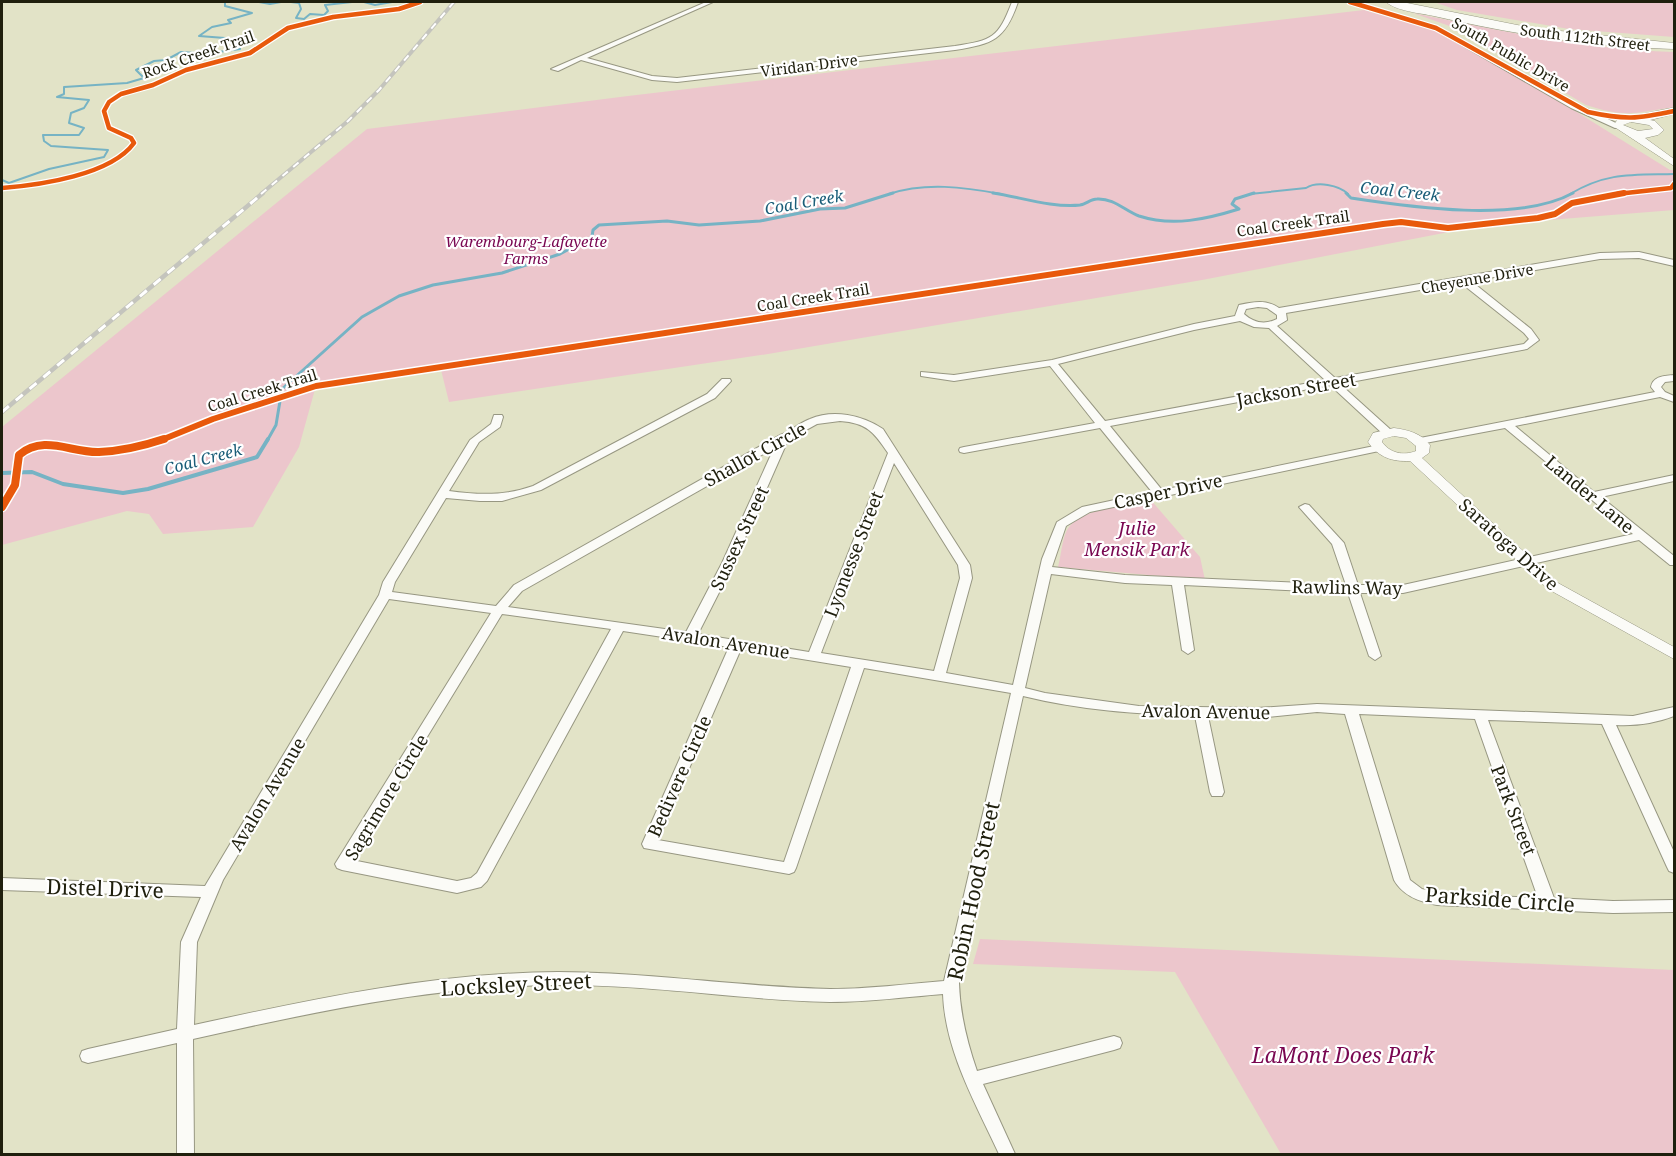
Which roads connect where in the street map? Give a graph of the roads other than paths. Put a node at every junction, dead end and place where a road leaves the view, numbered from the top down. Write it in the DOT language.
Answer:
graph roads {
  1 [pos="710,2"];
  2 [pos="1016,2"];
  3 [pos="1350,2"];
  4 [pos="1391,2"];
  5 [pos="1412,2"];
  6 [pos="1674,41"];
  7 [pos="1674,46"];
  8 [pos="581,58"];
  9 [pos="555,69"];
  10 [pos="1588,112"];
  11 [pos="1674,112"];
  12 [pos="1631,119"];
  13 [pos="1618,126"];
  14 [pos="1654,130"];
  15 [pos="1628,132"];
  16 [pos="1652,147"];
  17 [pos="1674,163"];
  18 [pos="1673,261"];
  19 [pos="1464,280"];
  20 [pos="1279,311"];
  21 [pos="1241,318"];
  22 [pos="1271,325"];
  23 [pos="1052,363"];
  24 [pos="925,374"];
  25 [pos="1674,378"];
  26 [pos="726,381"];
  27 [pos="1332,382"];
  28 [pos="1661,394"];
  29 [pos="1674,399"];
  30 [pos="498,417"];
  31 [pos="1102,424"];
  32 [pos="1508,424"];
  33 [pos="1388,432"];
  34 [pos="784,437"];
  35 [pos="1420,441"];
  36 [pos="1378,448"];
  37 [pos="964,450"];
  38 [pos="893,453"];
  39 [pos="1413,457"];
  40 [pos="1674,478"];
  41 [pos="1158,492"];
  42 [pos="444,494"];
  43 [pos="1592,496"];
  44 [pos="1305,507"];
  45 [pos="1641,536"];
  46 [pos="1526,562"];
  47 [pos="1674,562"];
  48 [pos="1047,570"];
  49 [pos="1177,581"];
  50 [pos="1354,589"];
  51 [pos="385,595"];
  52 [pos="499,610"];
  53 [pos="619,626"];
  54 [pos="690,637"];
  55 [pos="737,644"];
  56 [pos="1188,650"];
  57 [pos="1674,654"];
  58 [pos="814,656"];
  59 [pos="1375,656"];
  60 [pos="859,663"];
  61 [pos="939,676"];
  62 [pos="1019,692"];
  63 [pos="1351,710"];
  64 [pos="1674,711"];
  65 [pos="1201,713"];
  66 [pos="1480,715"];
  67 [pos="1607,720"];
  68 [pos="1217,792"];
  69 [pos="1674,867"];
  70 [pos="2,884"];
  71 [pos="209,892"];
  72 [pos="1548,904"];
  73 [pos="1674,906"];
  74 [pos="951,987"];
  75 [pos="185,1035"];
  76 [pos="1114,1043"];
  77 [pos="88,1056"];
  78 [pos="974,1079"];
  79 [pos="185,1155"];
  80 [pos="1007,1155"];
  1 -- 8 [label="street"];
  2 -- 8 [label="street, Viridan Drive"];
  3 -- 10 [label="street, South Public Drive"];
  4 -- 7 [label="main road, South 112th Street"];
  5 -- 6 [label="main road, South 112th Street"];
  8 -- 9 [label="street"];
  10 -- 12 [label="street"];
  10 -- 13 [label="street"];
  11 -- 12 [label="street"];
  11 -- 14 [label="street"];
  12 -- 13 [label="street"];
  12 -- 14 [label="street"];
  13 -- 15 [label="street"];
  14 -- 15 [label="street"];
  14 -- 16 [label="street"];
  15 -- 16 [label="street"];
  16 -- 17 [label="street"];
  18 -- 19 [label="street, Cheyenne Drive"];
  19 -- 20 [label="street, Cheyenne Drive"];
  19 -- 27 [label="street, Jackson Street"];
  20 -- 21 [label="street"];
  20 -- 22 [label="street"];
  21 -- 22 [label="street"];
  21 -- 23 [label="street"];
  22 -- 27 [label="street"];
  23 -- 24 [label="street"];
  23 -- 31 [label="street"];
  25 -- 28 [label="street"];
  26 -- 42 [label="street"];
  27 -- 31 [label="street, Jackson Street"];
  27 -- 33 [label="street"];
  28 -- 29 [label="street"];
  28 -- 32 [label="street"];
  30 -- 42 [label="street"];
  31 -- 37 [label="street, Jackson Street"];
  31 -- 41 [label="street"];
  32 -- 35 [label="street"];
  32 -- 43 [label="street, Lander Lane"];
  33 -- 35 [label="street"];
  33 -- 36 [label="street"];
  34 -- 38 [label="street, Shallot Circle"];
  34 -- 52 [label="street, Shallot Circle"];
  34 -- 54 [label="street, Sussex Street"];
  35 -- 39 [label="street"];
  36 -- 39 [label="street"];
  36 -- 41 [label="street, Casper Drive"];
  38 -- 58 [label="street, Lyonesse Street"];
  38 -- 61 [label="street, Shallot Circle"];
  39 -- 46 [label="street, Saratoga Drive"];
  40 -- 43 [label="street"];
  41 -- 48 [label="street, Casper Drive"];
  42 -- 51 [label="street"];
  43 -- 45 [label="street, Lander Lane"];
  44 -- 50 [label="street"];
  45 -- 46 [label="street, Rawlins Way"];
  45 -- 47 [label="street, Lander Lane"];
  46 -- 50 [label="street, Rawlins Way"];
  46 -- 57 [label="street, Saratoga Drive"];
  48 -- 49 [label="street, Rawlins Way"];
  48 -- 62 [label="street, Casper Drive"];
  49 -- 50 [label="street, Rawlins Way"];
  49 -- 56 [label="street"];
  50 -- 59 [label="street"];
  51 -- 52 [label="street, Avalon Avenue"];
  51 -- 71 [label="street, Avalon Avenue"];
  52 -- 53 [label="street, Avalon Avenue"];
  52 -- 53 [label="street, Sagrimore Circle"];
  53 -- 54 [label="street, Avalon Avenue"];
  54 -- 55 [label="street, Avalon Avenue"];
  55 -- 58 [label="street, Avalon Avenue"];
  55 -- 60 [label="street, Bedivere Circle"];
  58 -- 60 [label="street, Avalon Avenue"];
  60 -- 61 [label="street, Avalon Avenue"];
  61 -- 62 [label="street, Avalon Avenue"];
  62 -- 65 [label="street, Avalon Avenue"];
  62 -- 74 [label="street, Robin Hood Street"];
  63 -- 65 [label="street, Avalon Avenue"];
  63 -- 66 [label="street, Avalon Avenue"];
  63 -- 72 [label="street, Parkside Circle"];
  64 -- 67 [label="street, Avalon Avenue"];
  65 -- 68 [label="street"];
  66 -- 67 [label="street, Avalon Avenue"];
  66 -- 72 [label="street, Park Street"];
  67 -- 69 [label="street"];
  70 -- 71 [label="street, Distel Drive"];
  71 -- 75 [label="street, Avalon Avenue"];
  72 -- 73 [label="street, Parkside Circle"];
  74 -- 75 [label="street, Locksley Street"];
  74 -- 78 [label="street, Robin Hood Street"];
  75 -- 77 [label="street, Locksley Street"];
  75 -- 79 [label="street, Avalon Avenue"];
  76 -- 78 [label="street"];
  78 -- 80 [label="street, Robin Hood Street"];
}
